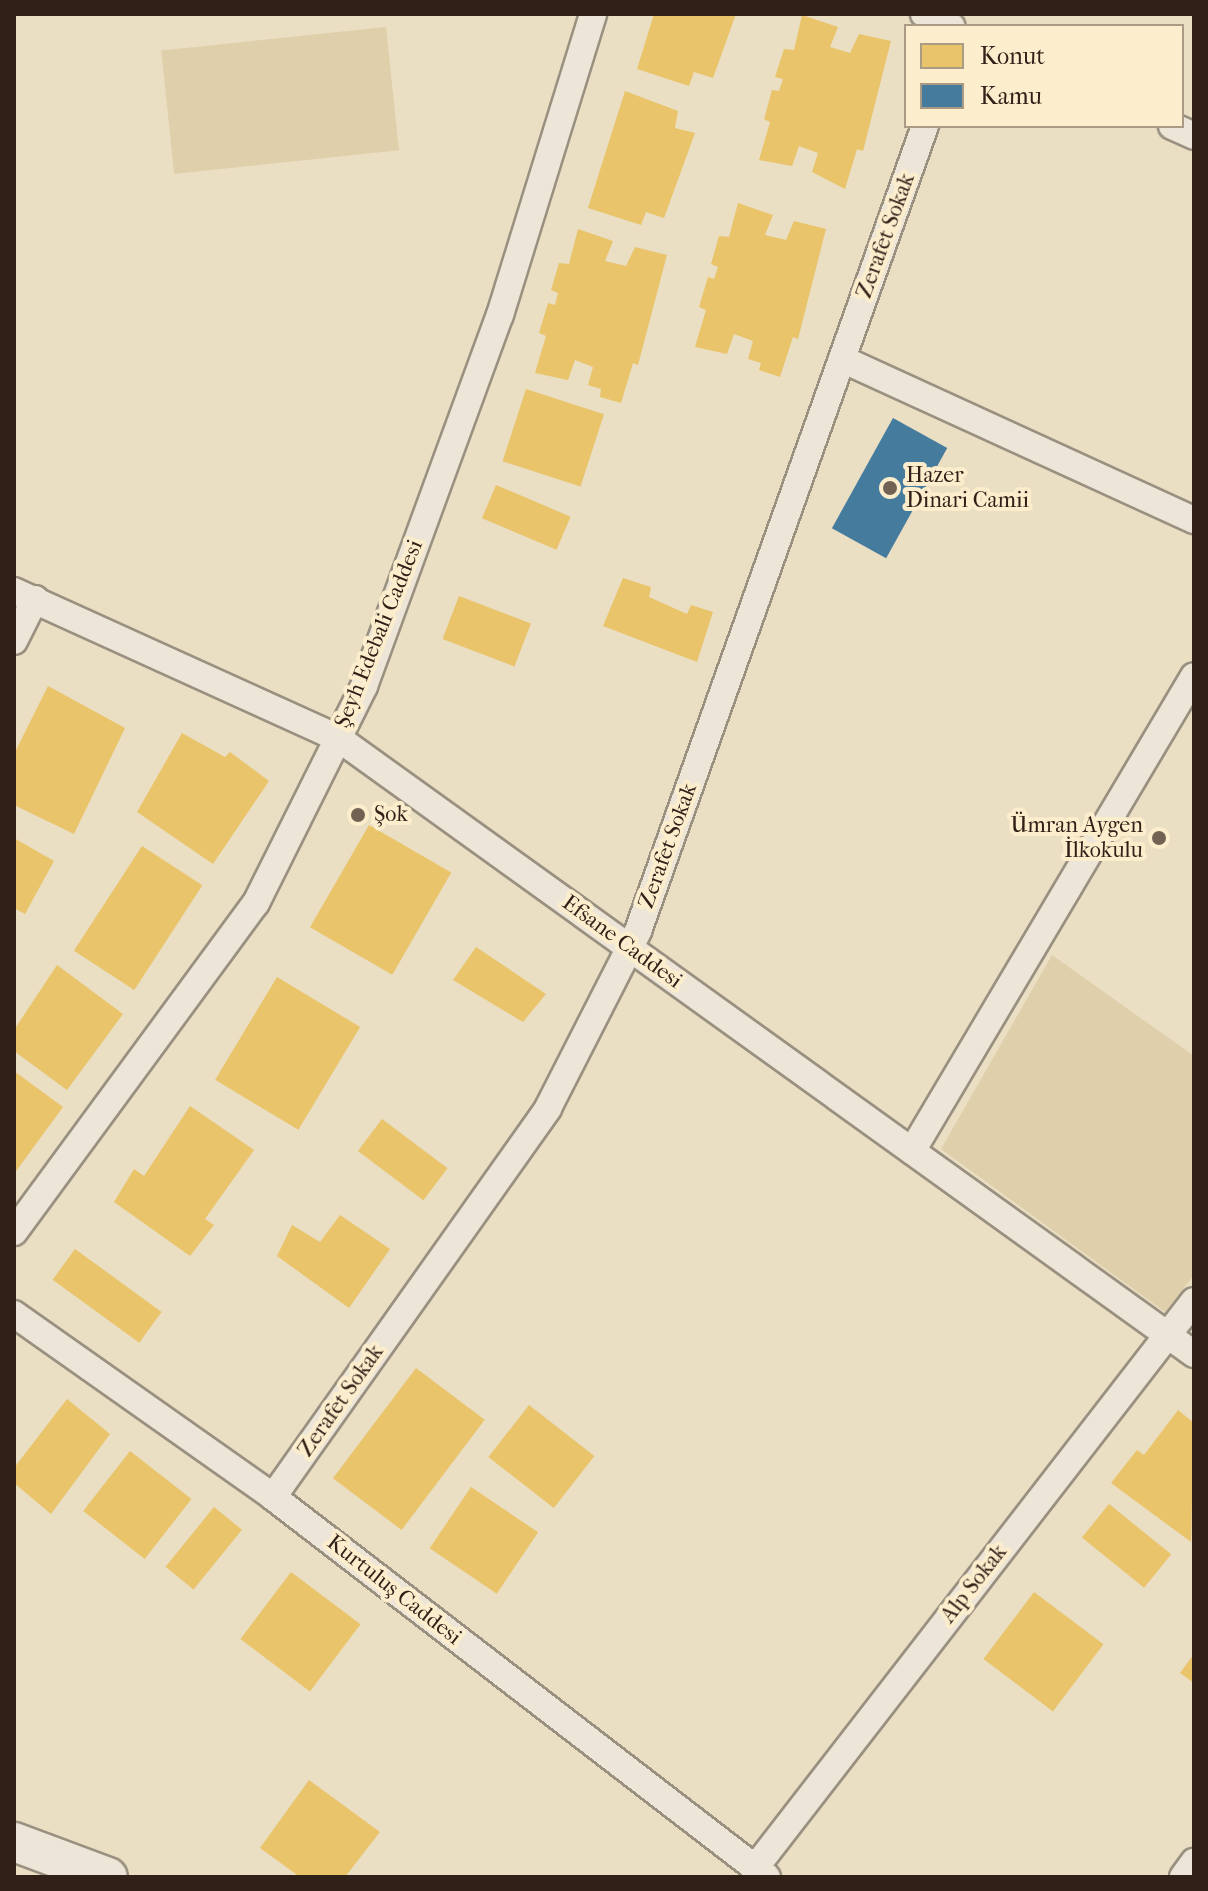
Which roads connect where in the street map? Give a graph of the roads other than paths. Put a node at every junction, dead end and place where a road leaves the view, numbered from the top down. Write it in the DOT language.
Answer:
graph roads {
  1 [pos="593,14"];
  2 [pos="924,14"];
  3 [pos="946,24"];
  4 [pos="924,128"];
  5 [pos="842,359"];
  6 [pos="1194,520"];
  7 [pos="24,595"];
  8 [pos="14,641"];
  9 [pos="1194,676"];
  10 [pos="338,738"];
  11 [pos="629,948"];
  12 [pos="912,1151"];
  13 [pos="14,1232"];
  14 [pos="1194,1301"];
  15 [pos="14,1314"];
  16 [pos="1167,1335"];
  17 [pos="1194,1354"];
  18 [pos="273,1497"];
  19 [pos="14,1842"];
  20 [pos="1194,1862"];
  21 [pos="761,1872"];
  22 [pos="108,1877"];
  23 [pos="1183,1877"];
  1 -- 10 [label="street, Şeyh Edebali Caddesi"];
  2 -- 3 [label="street"];
  4 -- 5 [label="street, Zerafet Sokak"];
  5 -- 6 [label="street"];
  5 -- 11 [label="street, Zerafet Sokak"];
  7 -- 8 [label="street"];
  7 -- 10 [label="street, Efsane Caddesi"];
  9 -- 12 [label="street"];
  10 -- 11 [label="street, Efsane Caddesi"];
  10 -- 13 [label="street, Şeyh Edebali Caddesi"];
  11 -- 12 [label="street, Efsane Caddesi"];
  11 -- 18 [label="street, Zerafet Sokak"];
  12 -- 16 [label="street, Efsane Caddesi"];
  14 -- 16 [label="street, Alp Sokak"];
  15 -- 18 [label="street, Kurtuluş Caddesi"];
  16 -- 17 [label="street, Efsane Caddesi"];
  16 -- 21 [label="street, Alp Sokak"];
  18 -- 21 [label="street, Kurtuluş Caddesi"];
  19 -- 22 [label="street"];
  20 -- 23 [label="street"];
}
